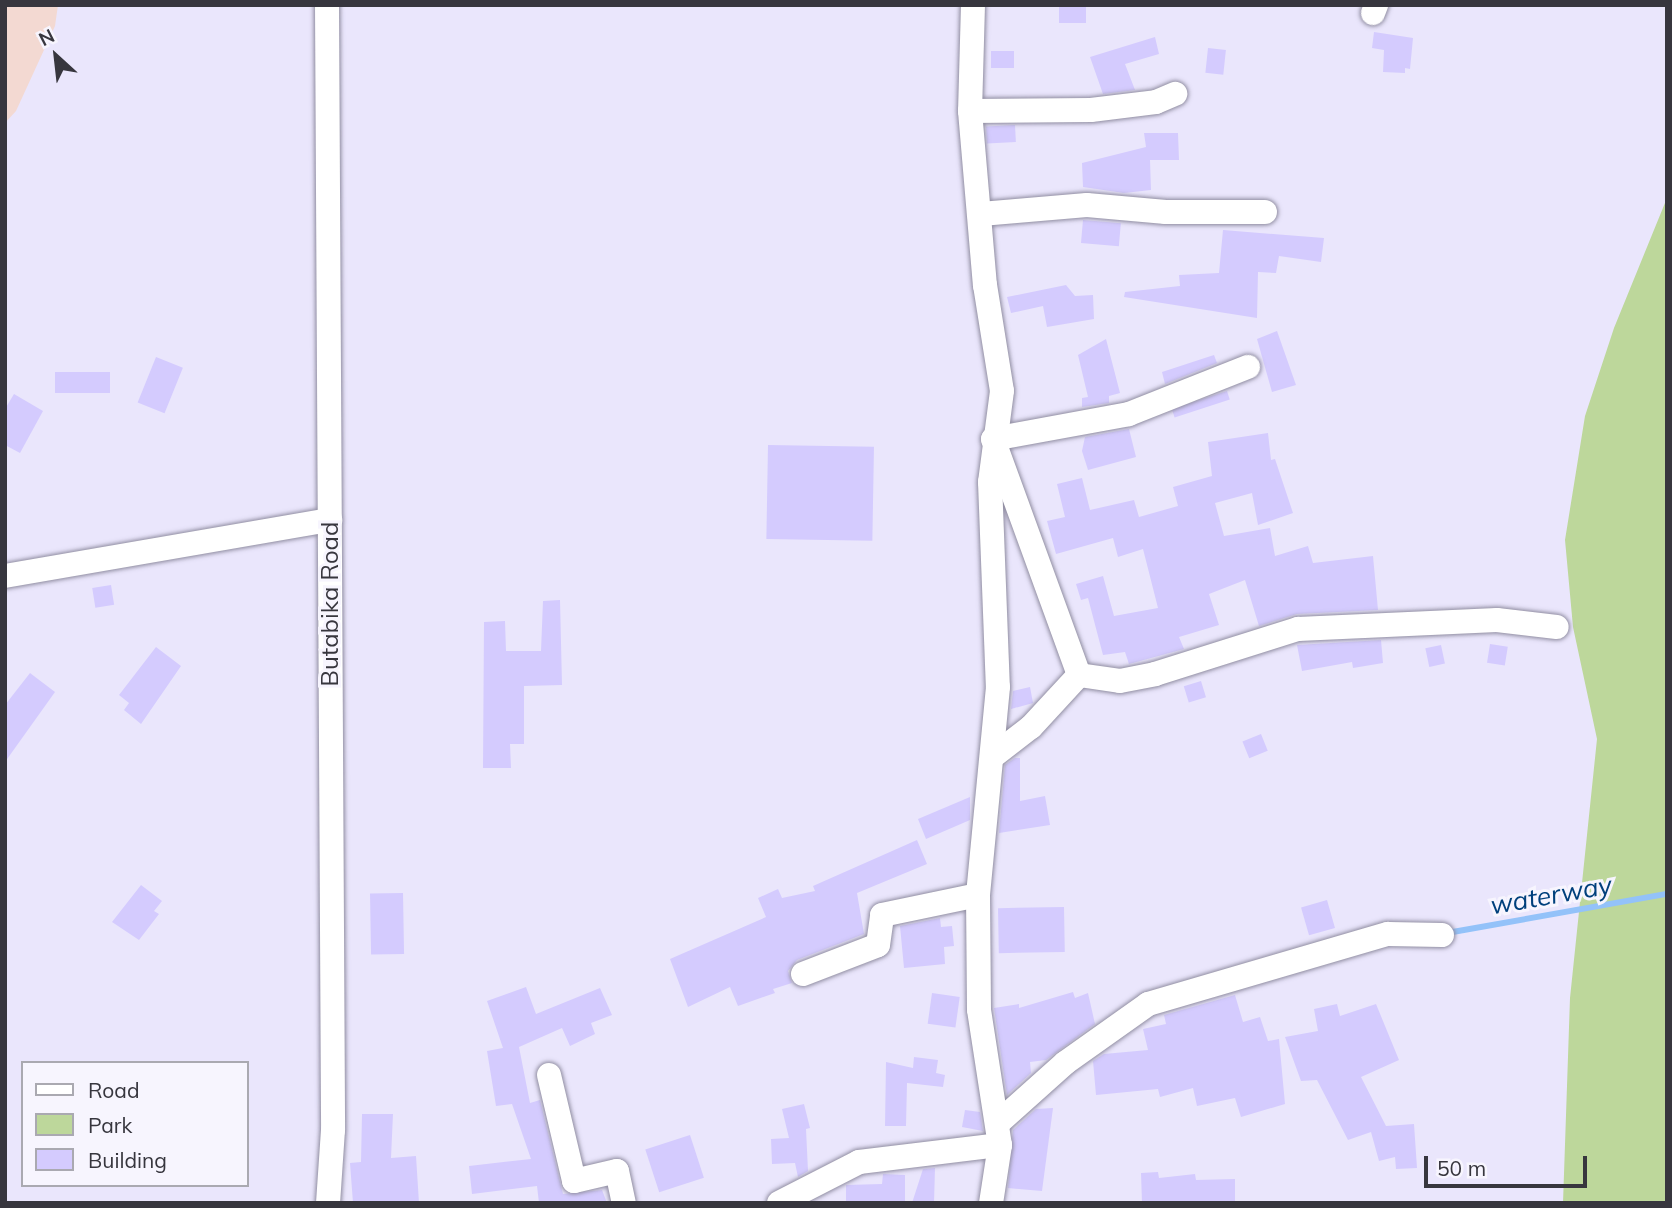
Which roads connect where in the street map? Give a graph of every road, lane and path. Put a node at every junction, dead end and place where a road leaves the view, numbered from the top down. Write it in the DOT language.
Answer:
graph roads {
  1 [pos="327,5"];
  2 [pos="973,5"];
  3 [pos="1175,94"];
  4 [pos="970,111"];
  5 [pos="1265,212"];
  6 [pos="981,215"];
  7 [pos="1248,367"];
  8 [pos="993,439"];
  9 [pos="330,520"];
  10 [pos="5,576"];
  11 [pos="1557,626"];
  12 [pos="1079,675"];
  13 [pos="992,757"];
  14 [pos="978,895"];
  15 [pos="1442,934"];
  16 [pos="803,974"];
  17 [pos="549,1075"];
  18 [pos="999,1134"];
  19 [pos="328,1203"];
  20 [pos="624,1203"];
  21 [pos="779,1203"];
  22 [pos="991,1203"];
  1 -- 9 [label="street, Butabika Road"];
  2 -- 4 [label="street"];
  3 -- 4 [label="street"];
  4 -- 6 [label="street"];
  5 -- 6 [label="street"];
  6 -- 8 [label="street"];
  7 -- 8 [label="street"];
  8 -- 12 [label="street"];
  8 -- 13 [label="street"];
  9 -- 10 [label="street"];
  9 -- 19 [label="street, Butabika Road"];
  11 -- 12 [label="street"];
  12 -- 13 [label="street"];
  13 -- 14 [label="street"];
  14 -- 16 [label="street"];
  14 -- 18 [label="street"];
  15 -- 18 [label="street"];
  17 -- 20 [label="street"];
  18 -- 21 [label="street"];
  18 -- 22 [label="street"];
}
